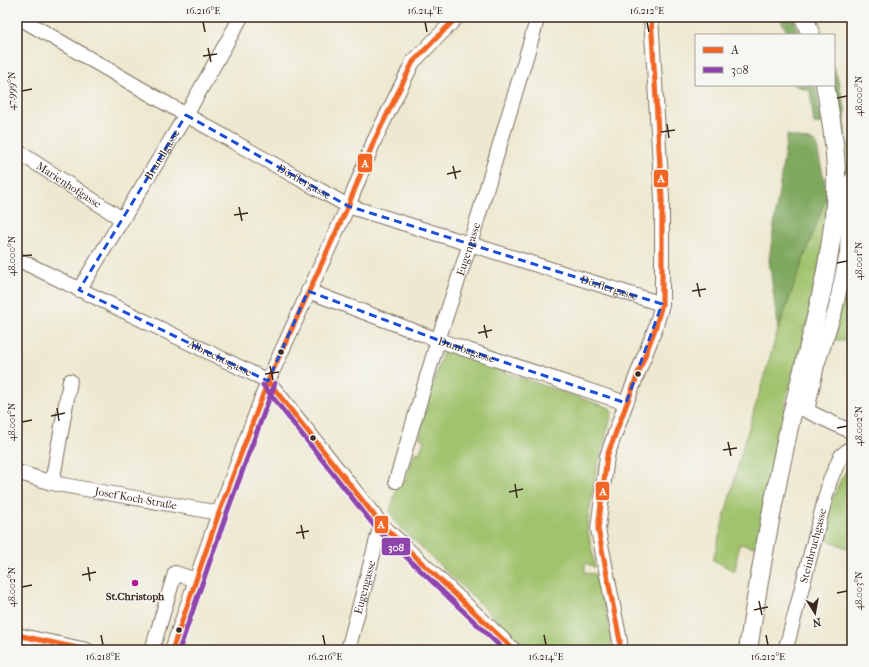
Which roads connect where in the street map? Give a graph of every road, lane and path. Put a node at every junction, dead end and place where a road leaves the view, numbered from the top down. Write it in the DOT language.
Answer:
graph roads {
  1 [pos="18,17"];
  2 [pos="241,17"];
  3 [pos="457,17"];
  4 [pos="538,17"];
  5 [pos="651,17"];
  6 [pos="804,17"];
  7 [pos="811,34"];
  8 [pos="825,86"];
  9 [pos="186,115"];
  10 [pos="17,151"];
  11 [pos="852,179"];
  12 [pos="348,206"];
  13 [pos="122,219"];
  14 [pos="470,244"];
  15 [pos="17,259"];
  16 [pos="79,290"];
  17 [pos="308,291"];
  18 [pos="662,304"];
  19 [pos="438,340"];
  20 [pos="70,381"];
  21 [pos="268,381"];
  22 [pos="626,403"];
  23 [pos="852,432"];
  24 [pos="852,447"];
  25 [pos="17,472"];
  26 [pos="396,481"];
  27 [pos="52,483"];
  28 [pos="219,513"];
  29 [pos="381,524"];
  30 [pos="196,580"];
  31 [pos="17,635"];
  32 [pos="87,650"];
  33 [pos="152,650"];
  34 [pos="172,650"];
  35 [pos="348,650"];
  36 [pos="514,650"];
  37 [pos="619,650"];
  38 [pos="748,650"];
  39 [pos="785,650"];
  1 -- 9 [label="street, Dörflergasse"];
  2 -- 9 [label="street, Brandlgasse"];
  3 -- 12 [label="street"];
  4 -- 14 [label="street, Eugengasse"];
  5 -- 18 [label="street"];
  6 -- 7 [label="main road"];
  8 -- 38 [label="main road"];
  9 -- 12 [label="street, Dörflergasse"];
  9 -- 13 [label="street, Brandlgasse"];
  10 -- 13 [label="street, Marienhofgasse"];
  11 -- 23 [label="street"];
  12 -- 14 [label="street, Dörflergasse"];
  12 -- 17 [label="street"];
  13 -- 16 [label="street, Brandlgasse"];
  14 -- 18 [label="street, Dörflergasse"];
  14 -- 19 [label="street, Eugengasse"];
  15 -- 16 [label="street, Albrechtsgasse"];
  16 -- 21 [label="street, Albrechtsgasse"];
  17 -- 19 [label="street, Dumbagasse"];
  17 -- 21 [label="street"];
  18 -- 22 [label="street"];
  19 -- 22 [label="street, Dumbagasse"];
  19 -- 26 [label="street, Eugengasse"];
  20 -- 27 [label="street"];
  21 -- 28 [label="street"];
  21 -- 29 [label="street, Albrechtsgasse"];
  22 -- 37 [label="street"];
  24 -- 39 [label="street, Steinbruchgasse"];
  25 -- 27 [label="street, Josef Koch-Straße"];
  27 -- 28 [label="street, Josef Koch-Straße"];
  28 -- 30 [label="street"];
  29 -- 35 [label="street, Eugengasse"];
  29 -- 36 [label="street, Albrechtsgasse"];
  30 -- 33 [label="street"];
  30 -- 34 [label="street"];
  31 -- 32 [label="street"];
}
